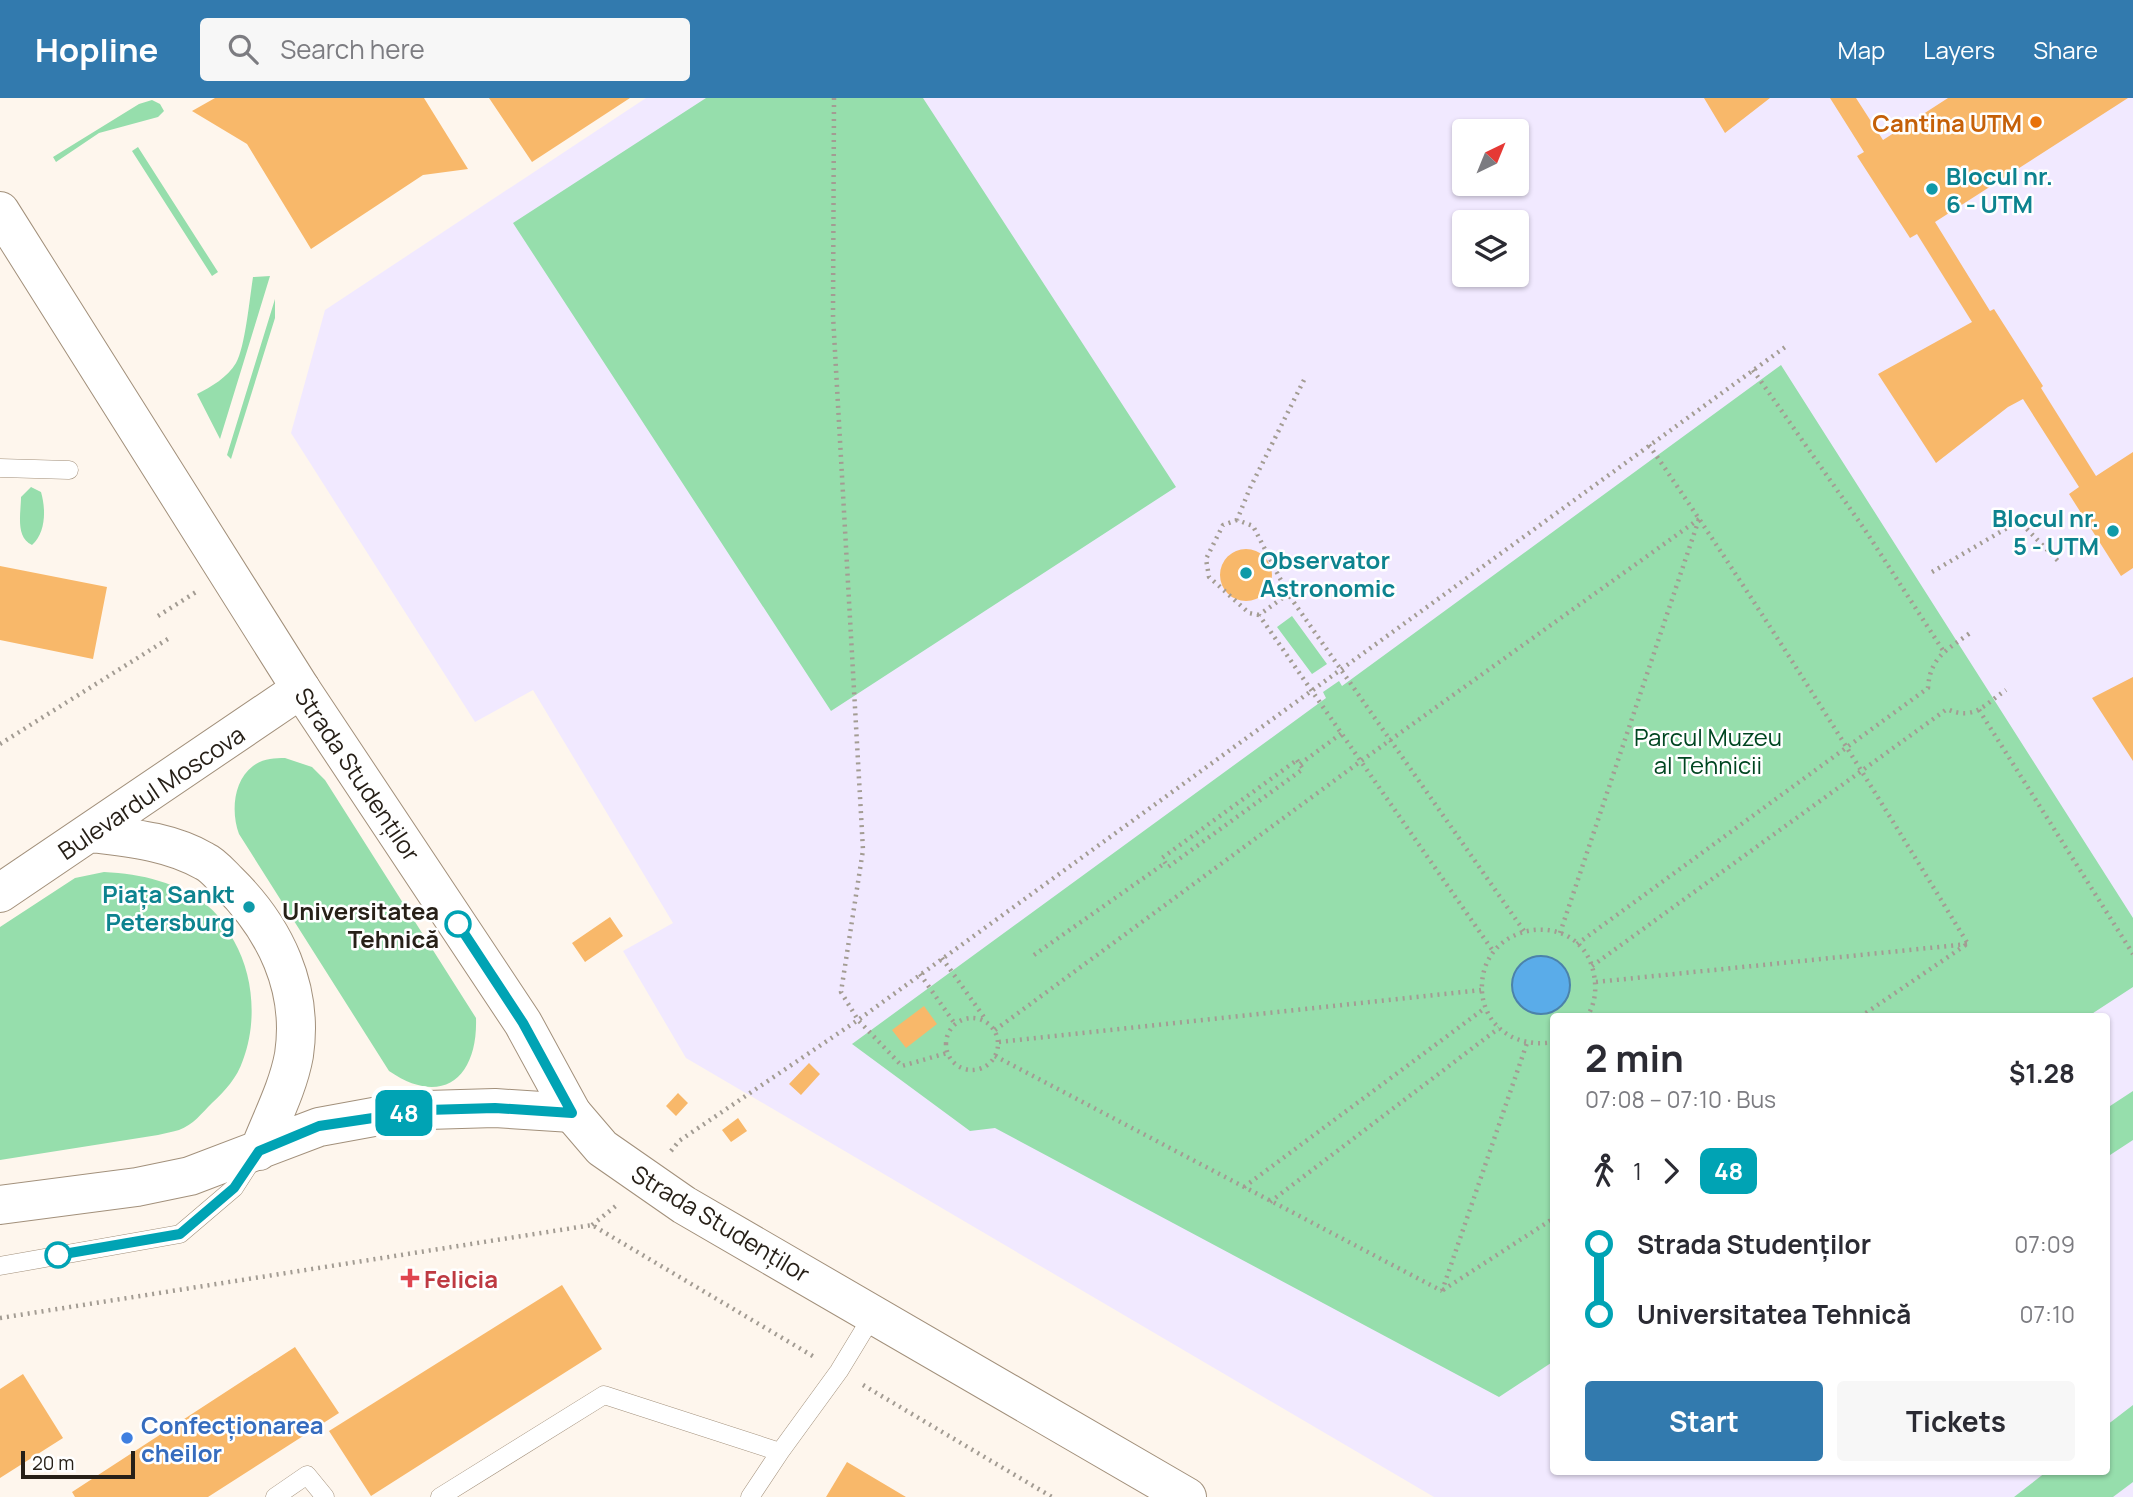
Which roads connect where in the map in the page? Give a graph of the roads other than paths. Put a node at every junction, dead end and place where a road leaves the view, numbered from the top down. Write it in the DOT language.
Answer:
graph roads {
  1 [pos="0,212"];
  2 [pos="0,468"];
  3 [pos="69,470"];
  4 [pos="301,689"];
  5 [pos="91,833"];
  6 [pos="0,893"];
  7 [pos="572,1113"];
  8 [pos="259,1151"];
  9 [pos="0,1205"];
  10 [pos="0,1266"];
  11 [pos="873,1315"];
  12 [pos="780,1452"];
  13 [pos="275,1497"];
  14 [pos="325,1497"];
  15 [pos="440,1497"];
  16 [pos="750,1497"];
  17 [pos="1187,1497"];
  1 -- 4 [label="main road, Strada Studenților"];
  2 -- 3 [label="lane"];
  4 -- 5 [label="main road, Bulevardul Moscova"];
  4 -- 7 [label="main road, Strada Studenților"];
  5 -- 6 [label="main road, Bulevardul Moscova"];
  5 -- 8 [label="main road"];
  7 -- 8 [label="main road"];
  7 -- 11 [label="main road, Strada Studenților"];
  8 -- 9 [label="main road"];
  8 -- 10 [label="lane"];
  11 -- 12 [label="lane"];
  11 -- 17 [label="main road, Strada Studenților"];
  12 -- 15 [label="lane"];
  12 -- 16 [label="lane"];
  13 -- 14 [label="lane"];
}
